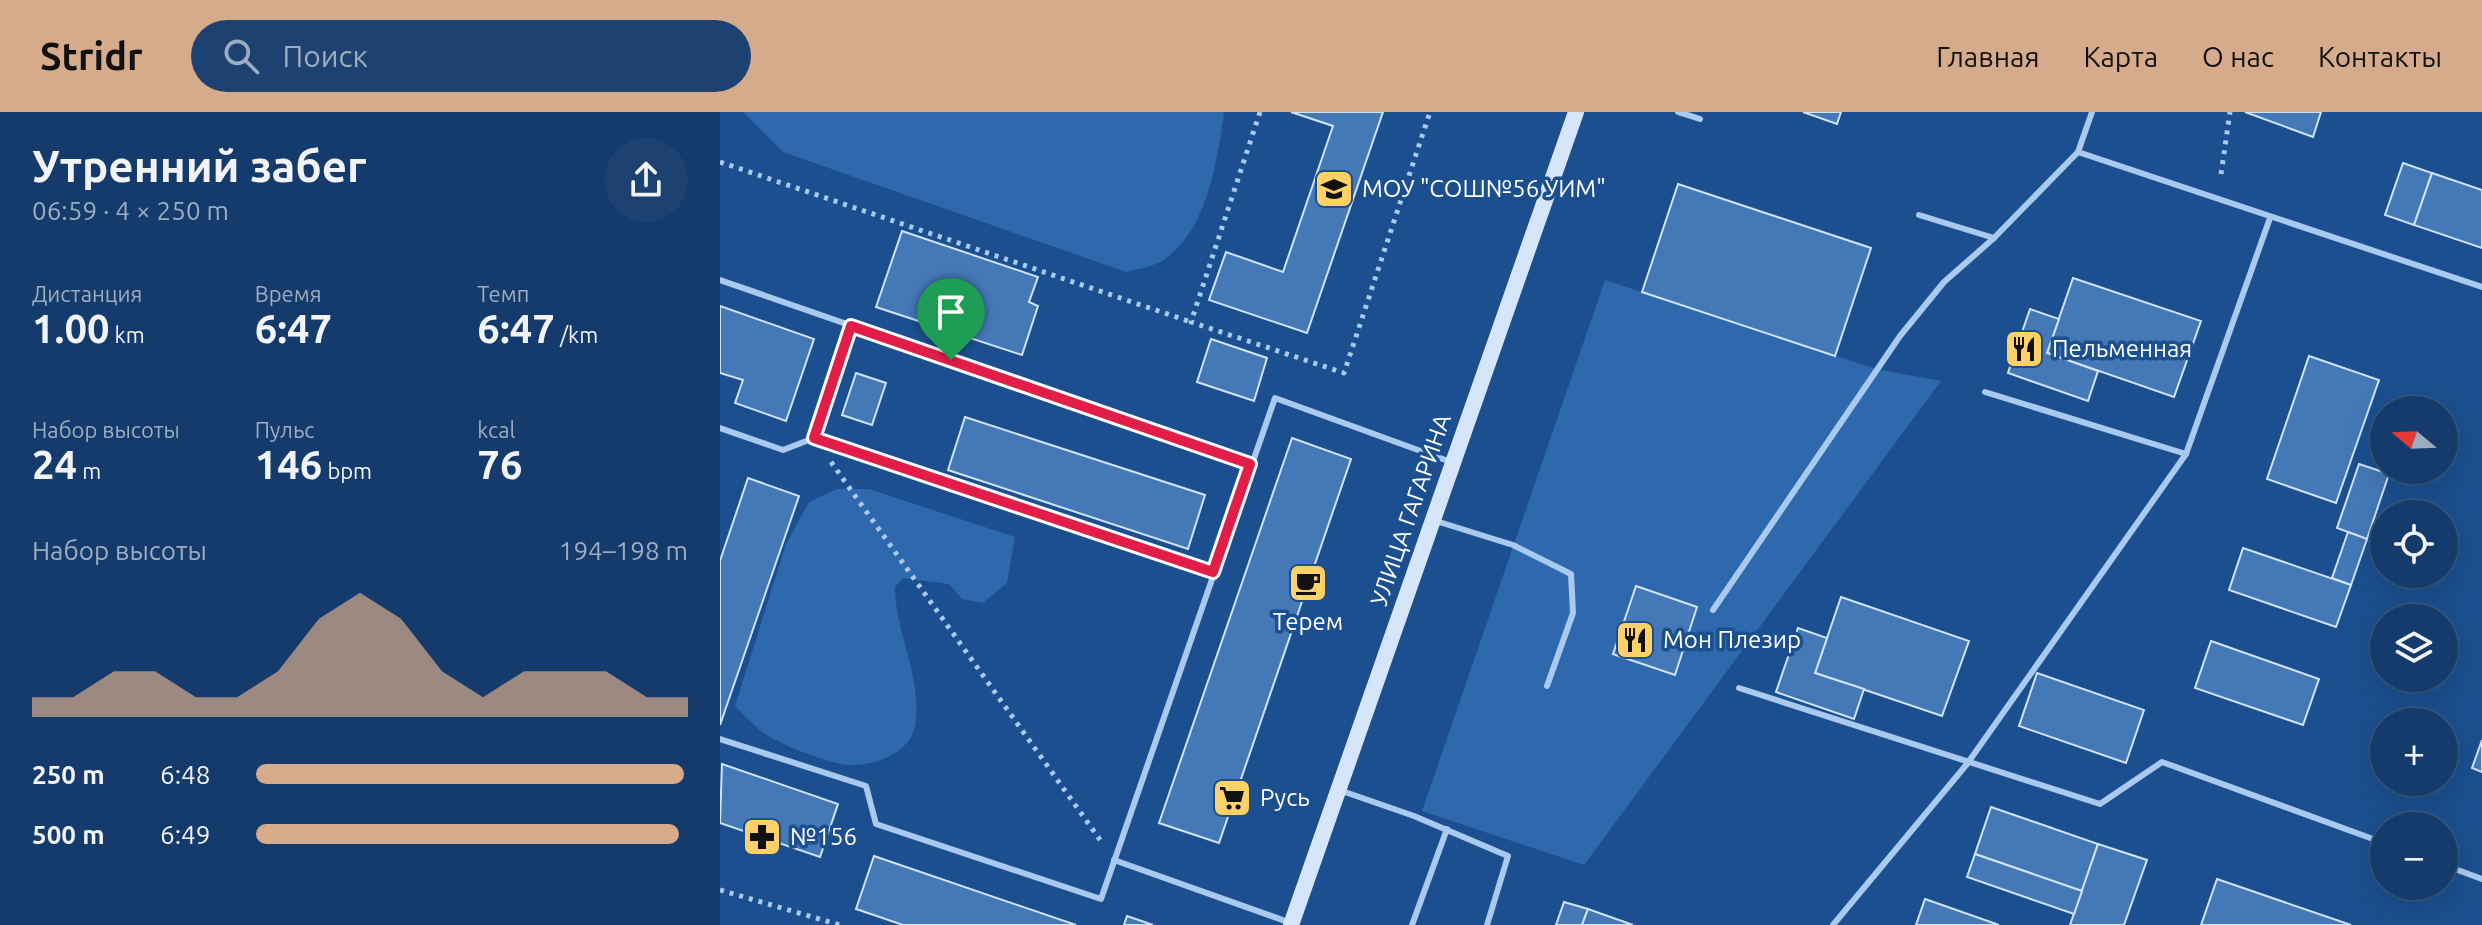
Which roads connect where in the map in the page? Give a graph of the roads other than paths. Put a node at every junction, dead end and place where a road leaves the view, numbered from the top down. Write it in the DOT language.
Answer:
graph roads {
  1 [pos="1576,112"];
  2 [pos="1678,112"];
  3 [pos="2092,112"];
  4 [pos="1700,119"];
  5 [pos="2078,152"];
  6 [pos="1919,215"];
  7 [pos="2270,218"];
  8 [pos="1994,238"];
  9 [pos="720,280"];
  10 [pos="2482,287"];
  11 [pos="851,326"];
  12 [pos="1985,392"];
  13 [pos="720,428"];
  14 [pos="814,438"];
  15 [pos="2186,454"];
  16 [pos="1453,463"];
  17 [pos="1250,464"];
  18 [pos="1432,520"];
  19 [pos="1213,572"];
  20 [pos="1713,610"];
  21 [pos="1547,686"];
  22 [pos="1739,688"];
  23 [pos="720,739"];
  24 [pos="1967,764"];
  25 [pos="1338,790"];
  26 [pos="1447,829"];
  27 [pos="2370,838"];
  28 [pos="1114,860"];
  29 [pos="2458,870"];
  30 [pos="2482,879"];
  31 [pos="1291,924"];
  32 [pos="1412,925"];
  33 [pos="1487,925"];
  34 [pos="1833,925"];
  1 -- 16 [label="main road, УЛИЦА ГАГАРИНА"];
  2 -- 4 [label="lane"];
  3 -- 5 [label="lane"];
  5 -- 7 [label="lane"];
  5 -- 8 [label="lane"];
  6 -- 8 [label="lane"];
  7 -- 10 [label="lane"];
  7 -- 15 [label="lane"];
  8 -- 20 [label="lane"];
  9 -- 11 [label="lane"];
  11 -- 14 [label="lane"];
  11 -- 17 [label="lane"];
  12 -- 15 [label="lane"];
  13 -- 14 [label="lane"];
  14 -- 19 [label="lane"];
  15 -- 24 [label="lane"];
  16 -- 17 [label="lane"];
  16 -- 18 [label="main road, УЛИЦА ГАГАРИНА"];
  17 -- 19 [label="lane"];
  18 -- 21 [label="lane"];
  18 -- 25 [label="main road, УЛИЦА ГАГАРИНА"];
  19 -- 28 [label="lane"];
  22 -- 24 [label="lane"];
  23 -- 28 [label="lane"];
  24 -- 27 [label="lane"];
  24 -- 34 [label="lane"];
  25 -- 26 [label="lane"];
  25 -- 31 [label="main road, УЛИЦА ГАГАРИНА"];
  26 -- 32 [label="lane"];
  26 -- 33 [label="lane"];
  28 -- 31 [label="lane"];
  29 -- 30 [label="lane"];
}
